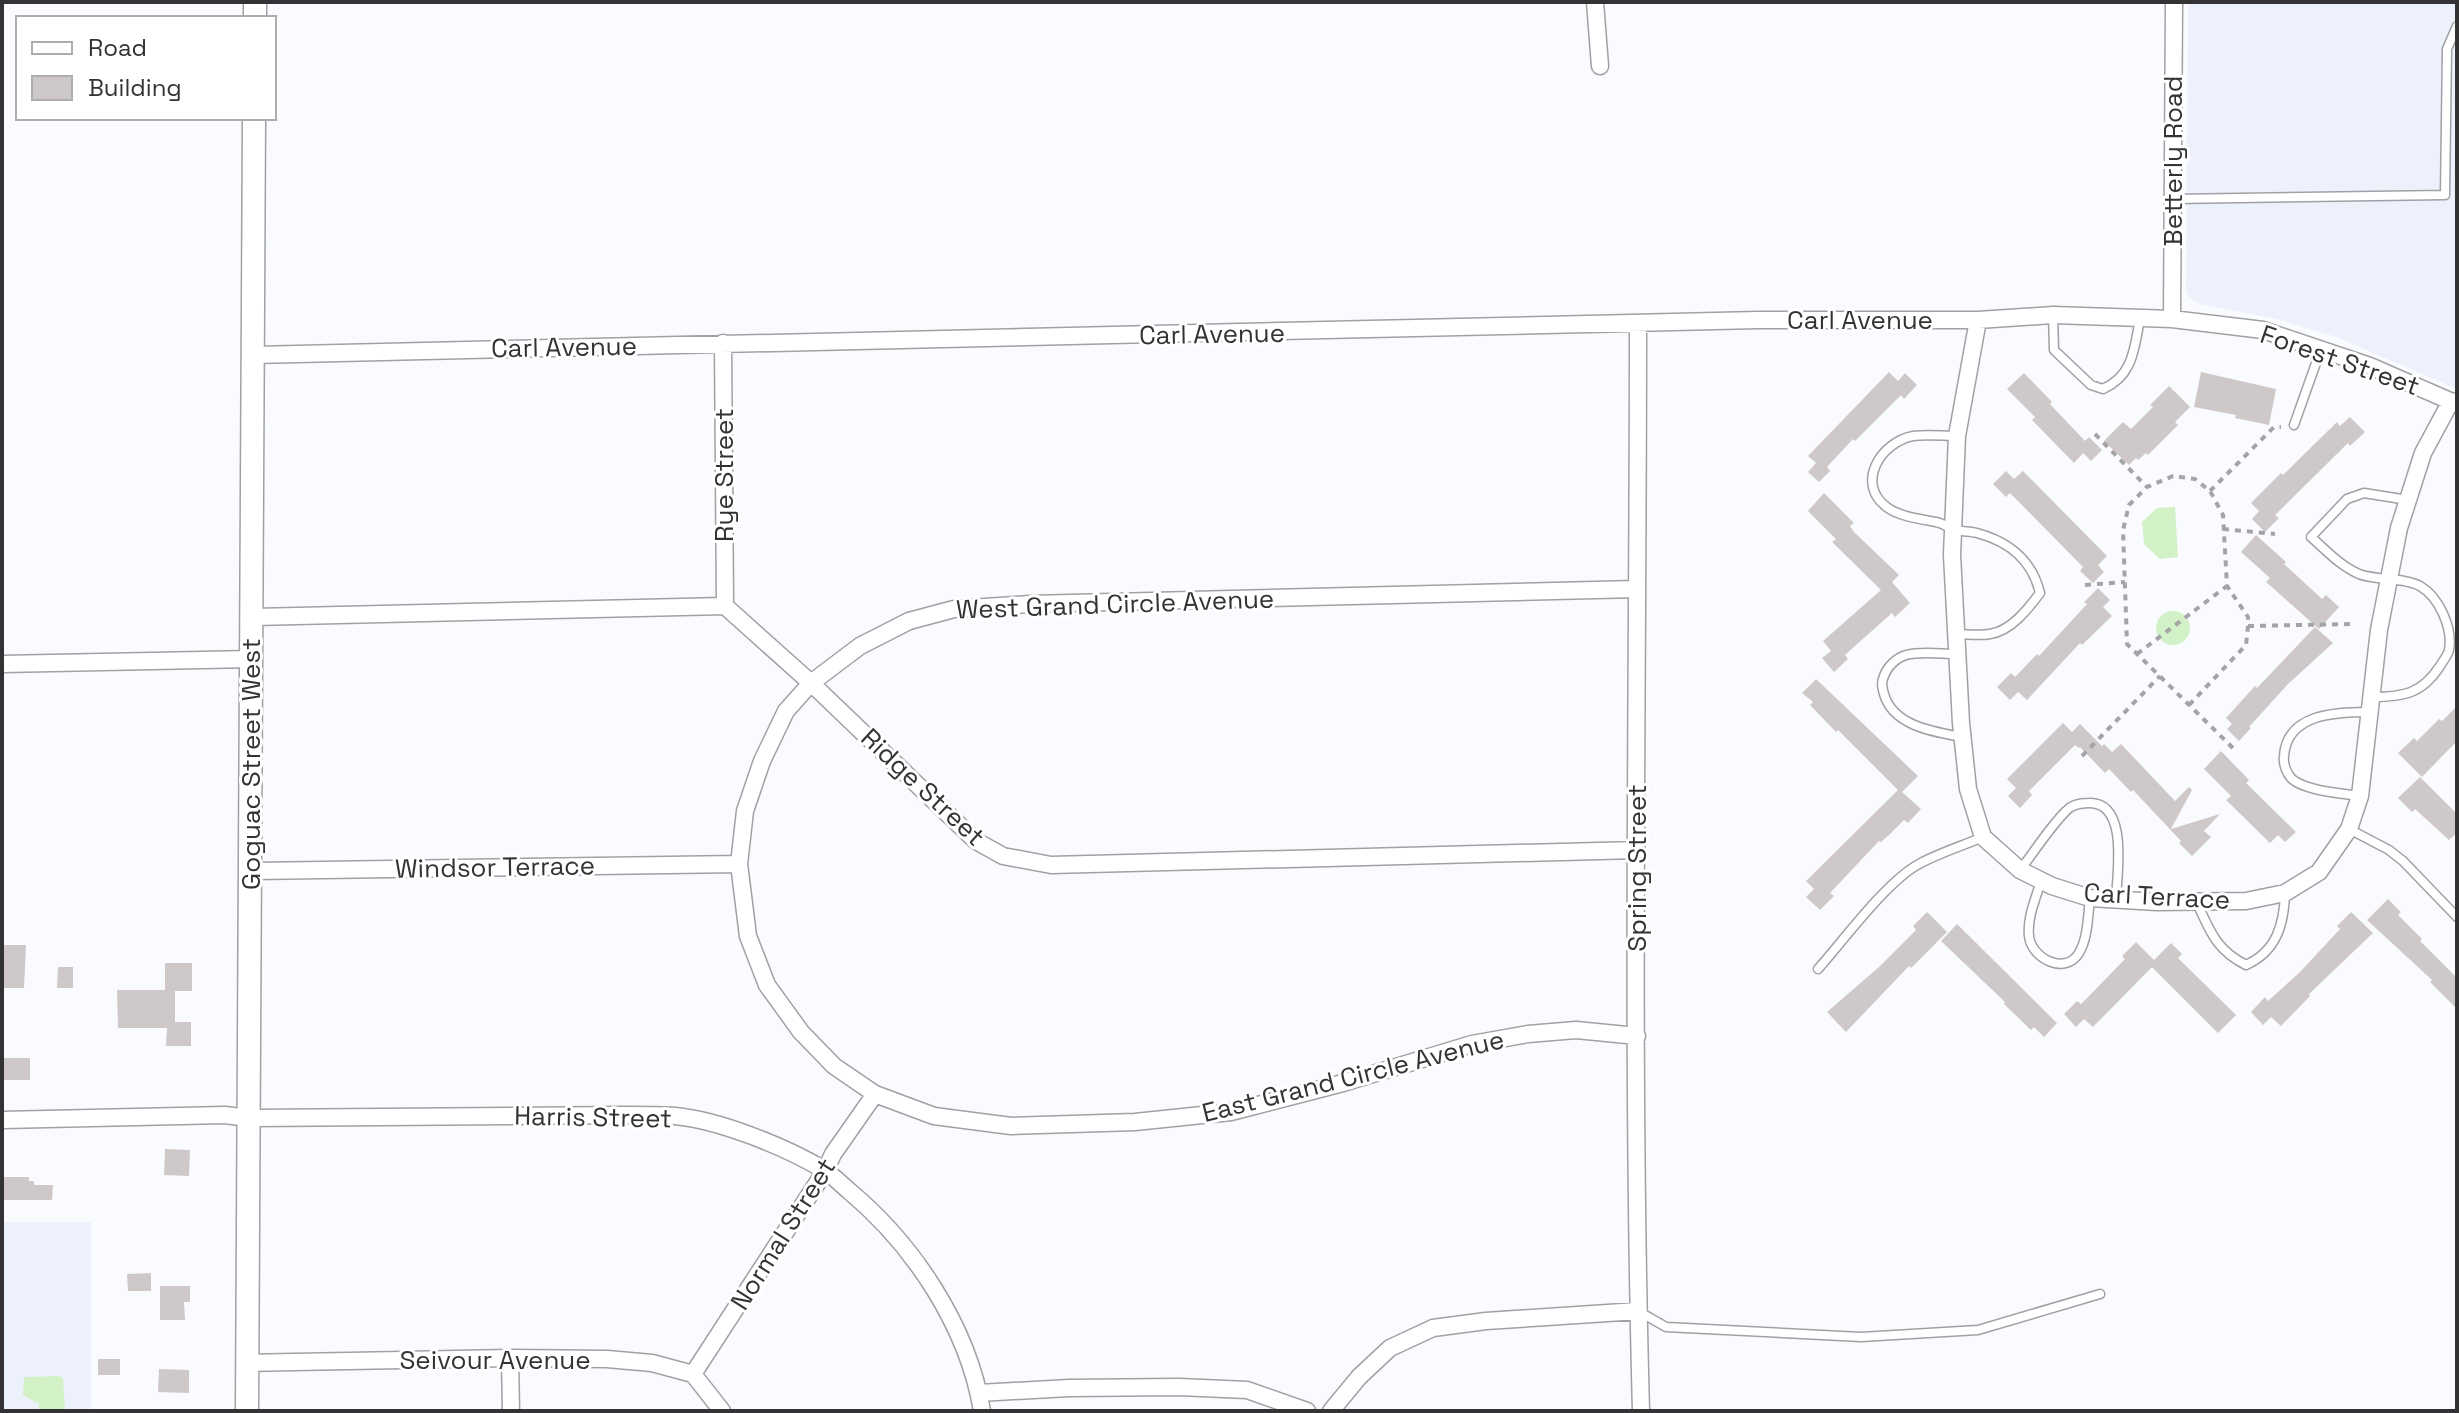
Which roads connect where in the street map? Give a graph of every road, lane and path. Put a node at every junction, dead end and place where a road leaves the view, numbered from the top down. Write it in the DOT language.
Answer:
graph roads {
  1 [pos="1595,2"];
  2 [pos="2174,2"];
  3 [pos="2457,26"];
  4 [pos="1600,66"];
  5 [pos="254,120"];
  6 [pos="2445,195"];
  7 [pos="2457,195"];
  8 [pos="2173,199"];
  9 [pos="2053,315"];
  10 [pos="2140,319"];
  11 [pos="2172,319"];
  12 [pos="1978,320"];
  13 [pos="1638,325"];
  14 [pos="723,343"];
  15 [pos="2321,349"];
  16 [pos="251,355"];
  17 [pos="2454,402"];
  18 [pos="2294,425"];
  19 [pos="2095,434"];
  20 [pos="1957,436"];
  21 [pos="2147,487"];
  22 [pos="2210,491"];
  23 [pos="2408,500"];
  24 [pos="1954,529"];
  25 [pos="2223,529"];
  26 [pos="2275,534"];
  27 [pos="2389,580"];
  28 [pos="2125,582"];
  29 [pos="2085,585"];
  30 [pos="2227,586"];
  31 [pos="1637,589"];
  32 [pos="725,606"];
  33 [pos="253,617"];
  34 [pos="2354,624"];
  35 [pos="2248,626"];
  36 [pos="1956,634"];
  37 [pos="1957,654"];
  38 [pos="2137,654"];
  39 [pos="252,659"];
  40 [pos="2,664"];
  41 [pos="2160,676"];
  42 [pos="811,683"];
  43 [pos="2189,705"];
  44 [pos="2370,705"];
  45 [pos="1962,737"];
  46 [pos="2236,751"];
  47 [pos="2082,756"];
  48 [pos="2360,796"];
  49 [pos="2349,829"];
  50 [pos="1983,837"];
  51 [pos="1637,850"];
  52 [pos="739,864"];
  53 [pos="2020,870"];
  54 [pos="251,871"];
  55 [pos="2041,881"];
  56 [pos="2285,893"];
  57 [pos="2090,898"];
  58 [pos="2116,899"];
  59 [pos="2196,902"];
  60 [pos="2457,917"];
  61 [pos="1818,969"];
  62 [pos="1637,1036"];
  63 [pos="875,1094"];
  64 [pos="249,1118"];
  65 [pos="2,1120"];
  66 [pos="825,1171"];
  67 [pos="2100,1294"];
  68 [pos="1638,1311"];
  69 [pos="510,1358"];
  70 [pos="247,1363"];
  71 [pos="693,1374"];
  72 [pos="979,1393"];
  73 [pos="247,1411"];
  74 [pos="511,1411"];
  75 [pos="722,1411"];
  76 [pos="982,1411"];
  77 [pos="1307,1411"];
  78 [pos="1331,1411"];
  79 [pos="1641,1411"];
  1 -- 4 [label="street"];
  2 -- 8 [label="street, Betterly Road"];
  3 -- 6 [label="lane"];
  5 -- 16 [label="street, Goguac Street West"];
  6 -- 7 [label="lane"];
  6 -- 8 [label="lane"];
  8 -- 11 [label="street, Betterly Road"];
  9 -- 10 [label="street, Carl Avenue"];
  9 -- 10 [label="lane"];
  9 -- 12 [label="street, Carl Avenue"];
  10 -- 11 [label="street, Carl Avenue"];
  11 -- 15 [label="street, Forest Street"];
  12 -- 13 [label="street, Carl Avenue"];
  12 -- 20 [label="street"];
  13 -- 14 [label="street, Carl Avenue"];
  13 -- 31 [label="street, Spring Street"];
  14 -- 16 [label="street, Carl Avenue"];
  14 -- 32 [label="street, Rye Street"];
  15 -- 17 [label="street, Forest Street"];
  15 -- 18 [label="lane"];
  16 -- 33 [label="street, Goguac Street West"];
  17 -- 23 [label="street, Carl Terrace"];
  18 -- 22 [label="path"];
  19 -- 21 [label="path"];
  20 -- 24 [label="street"];
  20 -- 24 [label="lane"];
  21 -- 22 [label="path"];
  21 -- 28 [label="path"];
  22 -- 25 [label="path"];
  23 -- 27 [label="street, Carl Terrace"];
  23 -- 27 [label="lane"];
  24 -- 36 [label="street"];
  24 -- 36 [label="lane"];
  25 -- 26 [label="path"];
  25 -- 30 [label="path"];
  27 -- 44 [label="street, Carl Terrace"];
  27 -- 44 [label="lane"];
  28 -- 29 [label="path"];
  28 -- 38 [label="path"];
  30 -- 35 [label="path"];
  30 -- 38 [label="path"];
  31 -- 42 [label="street, West Grand Circle Avenue"];
  31 -- 51 [label="street, Spring Street"];
  32 -- 33 [label="street"];
  32 -- 42 [label="street, Ridge Street"];
  33 -- 39 [label="street, Goguac Street West"];
  34 -- 35 [label="path"];
  35 -- 43 [label="path"];
  36 -- 37 [label="street"];
  37 -- 45 [label="street"];
  37 -- 45 [label="lane"];
  38 -- 41 [label="path"];
  39 -- 40 [label="street"];
  39 -- 54 [label="street, Goguac Street West"];
  41 -- 43 [label="path"];
  41 -- 47 [label="path"];
  42 -- 51 [label="street, Ridge Street"];
  42 -- 52 [label="street, West Grand Circle Avenue"];
  43 -- 46 [label="path"];
  44 -- 48 [label="street, Carl Terrace"];
  44 -- 48 [label="lane"];
  45 -- 50 [label="street"];
  48 -- 49 [label="street, Carl Terrace"];
  49 -- 56 [label="street, Carl Terrace"];
  49 -- 60 [label="lane"];
  50 -- 53 [label="street, Carl Terrace"];
  50 -- 61 [label="lane"];
  51 -- 62 [label="street, Spring Street"];
  52 -- 54 [label="street, Windsor Terrace"];
  52 -- 63 [label="street, East Grand Circle Avenue"];
  53 -- 55 [label="street, Carl Terrace"];
  53 -- 58 [label="lane"];
  54 -- 64 [label="street, Goguac Street West"];
  55 -- 57 [label="street, Carl Terrace"];
  55 -- 57 [label="lane"];
  56 -- 59 [label="street, Carl Terrace"];
  56 -- 59 [label="lane"];
  57 -- 58 [label="street, Carl Terrace"];
  58 -- 59 [label="street, Carl Terrace"];
  62 -- 63 [label="street, East Grand Circle Avenue"];
  62 -- 68 [label="street, Spring Street"];
  63 -- 66 [label="street, Normal Street"];
  64 -- 65 [label="street, Harris Street"];
  64 -- 66 [label="street, Harris Street"];
  64 -- 70 [label="street, Goguac Street West"];
  66 -- 71 [label="street, Normal Street"];
  66 -- 72 [label="street, Harris Street"];
  67 -- 68 [label="lane"];
  68 -- 78 [label="street"];
  68 -- 79 [label="street, Spring Street"];
  69 -- 70 [label="street, Seivour Avenue"];
  69 -- 71 [label="street, Seivour Avenue"];
  69 -- 74 [label="street"];
  70 -- 73 [label="street, Goguac Street West"];
  71 -- 75 [label="street"];
  72 -- 76 [label="street, Harris Street"];
  72 -- 77 [label="street"];
}
